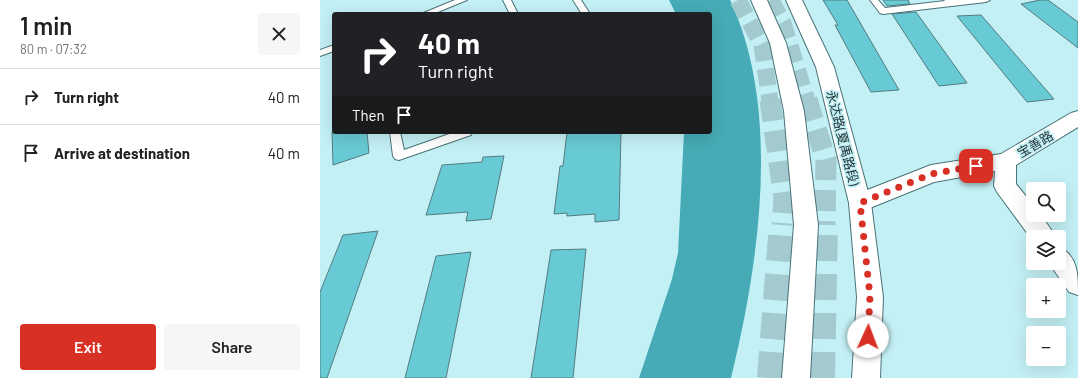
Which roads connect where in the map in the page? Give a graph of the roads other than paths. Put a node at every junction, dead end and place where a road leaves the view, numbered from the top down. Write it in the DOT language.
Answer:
graph roads {
  1 [pos="463,0"];
  2 [pos="507,0"];
  3 [pos="577,0"];
  4 [pos="759,0"];
  5 [pos="794,0"];
  6 [pos="874,0"];
  7 [pos="986,0"];
  8 [pos="950,2"];
  9 [pos="444,11"];
  10 [pos="513,12"];
  11 [pos="585,12"];
  12 [pos="332,49"];
  13 [pos="320,53"];
  14 [pos="1078,118"];
  15 [pos="395,134"];
  16 [pos="461,134"];
  17 [pos="1006,161"];
  18 [pos="860,203"];
  19 [pos="1039,230"];
  20 [pos="1066,267"];
  21 [pos="1078,283"];
  22 [pos="796,378"];
  23 [pos="866,378"];
  1 -- 9 [label="lane"];
  2 -- 10 [label="lane"];
  3 -- 11 [label="lane"];
  4 -- 22 [label="main road"];
  5 -- 18 [label="main road, 永达路(夏禹路段)"];
  6 -- 8 [label="lane"];
  7 -- 8 [label="lane"];
  12 -- 13 [label="lane"];
  14 -- 17 [label="main road, 宝善路"];
  15 -- 16 [label="lane"];
  17 -- 18 [label="main road"];
  17 -- 19 [label="main road, 宝善路"];
  18 -- 23 [label="main road, 永达路(夏禹路段)"];
  20 -- 21 [label="main road"];
}
